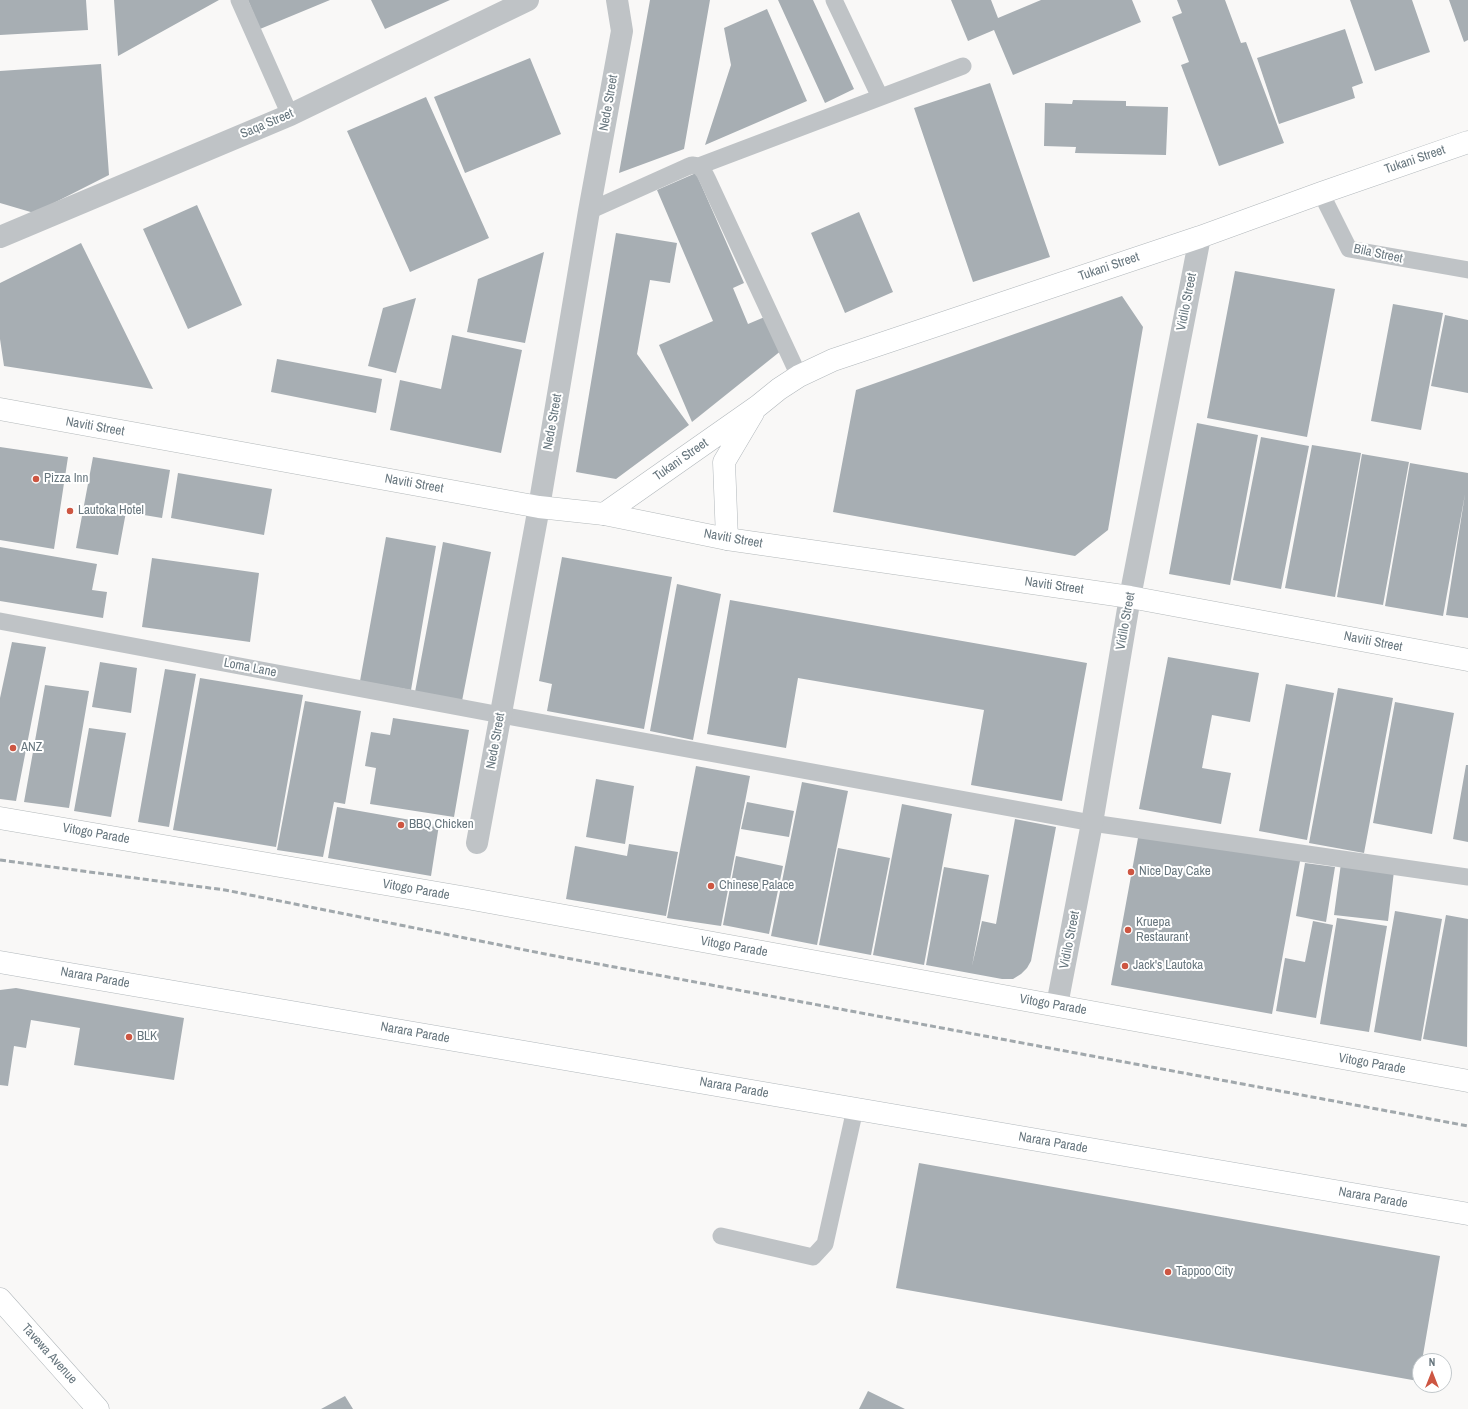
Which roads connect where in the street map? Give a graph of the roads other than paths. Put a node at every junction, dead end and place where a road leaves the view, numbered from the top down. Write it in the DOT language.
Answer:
graph roads {
  1 [pos="239,0"];
  2 [pos="528,0"];
  3 [pos="617,0"];
  4 [pos="834,0"];
  5 [pos="963,66"];
  6 [pos="880,98"];
  7 [pos="290,115"];
  8 [pos="1468,142"];
  9 [pos="699,166"];
  10 [pos="1320,193"];
  11 [pos="589,211"];
  12 [pos="0,237"];
  13 [pos="1200,237"];
  14 [pos="1468,270"];
  15 [pos="799,376"];
  16 [pos="758,406"];
  17 [pos="0,409"];
  18 [pos="539,507"];
  19 [pos="604,514"];
  20 [pos="727,539"];
  21 [pos="1130,597"];
  22 [pos="0,620"];
  23 [pos="1468,660"];
  24 [pos="501,715"];
  25 [pos="0,818"];
  26 [pos="1092,823"];
  27 [pos="477,843"];
  28 [pos="1468,877"];
  29 [pos="0,962"];
  30 [pos="1057,1005"];
  31 [pos="1468,1081"];
  32 [pos="855,1109"];
  33 [pos="1468,1214"];
  34 [pos="721,1236"];
  35 [pos="0,1299"];
  36 [pos="98,1409"];
  1 -- 7 [label="lane"];
  2 -- 7 [label="street, Saqa Street"];
  3 -- 11 [label="street, Nede Street"];
  4 -- 6 [label="lane"];
  5 -- 6 [label="lane"];
  6 -- 9 [label="lane"];
  7 -- 12 [label="street, Saqa Street"];
  8 -- 10 [label="main road, Tukani Street"];
  9 -- 11 [label="lane"];
  9 -- 15 [label="lane"];
  10 -- 13 [label="main road, Tukani Street"];
  10 -- 14 [label="lane, Bila Street"];
  11 -- 18 [label="street, Nede Street"];
  13 -- 15 [label="main road, Tukani Street"];
  13 -- 21 [label="street, Vidilo Street"];
  15 -- 16 [label="main road, Tukani Street"];
  16 -- 19 [label="main road, Tukani Street"];
  16 -- 20 [label="main road, Tukani Street"];
  17 -- 18 [label="main road, Naviti Street"];
  18 -- 19 [label="main road, Naviti Street"];
  18 -- 24 [label="street, Nede Street"];
  19 -- 20 [label="main road, Naviti Street"];
  20 -- 21 [label="main road, Naviti Street"];
  21 -- 23 [label="main road, Naviti Street"];
  21 -- 26 [label="street, Vidilo Street"];
  22 -- 24 [label="lane, Loma Lane"];
  24 -- 26 [label="lane, Loma Lane"];
  24 -- 27 [label="street, Nede Street"];
  25 -- 30 [label="main road, Vitogo Parade"];
  26 -- 28 [label="lane, Loma Lane"];
  26 -- 30 [label="street, Vidilo Street"];
  29 -- 32 [label="main road, Narara Parade"];
  30 -- 31 [label="main road, Vitogo Parade"];
  32 -- 33 [label="main road, Narara Parade"];
  32 -- 34 [label="lane"];
  35 -- 36 [label="main road, Tavewa Avenue"];
}
